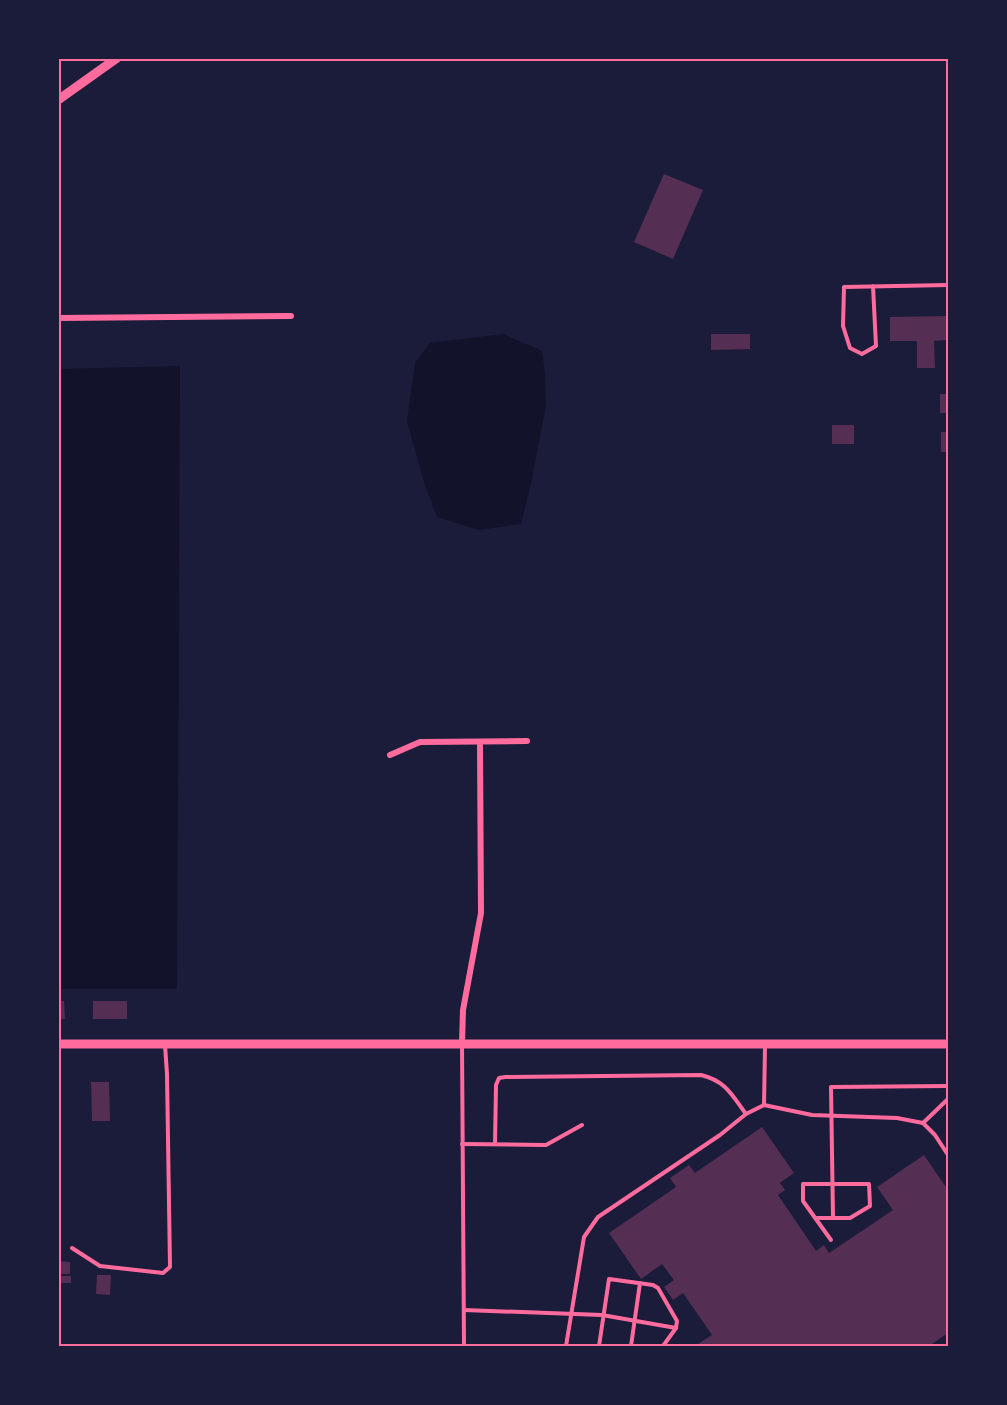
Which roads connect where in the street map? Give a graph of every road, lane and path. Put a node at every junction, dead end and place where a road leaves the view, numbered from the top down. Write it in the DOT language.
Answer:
graph roads {
  1 [pos="117,58"];
  2 [pos="58,100"];
  3 [pos="948,285"];
  4 [pos="873,286"];
  5 [pos="291,316"];
  6 [pos="58,318"];
  7 [pos="527,741"];
  8 [pos="480,742"];
  9 [pos="390,755"];
  10 [pos="462,1043"];
  11 [pos="58,1044"];
  12 [pos="165,1044"];
  13 [pos="765,1044"];
  14 [pos="948,1044"];
  15 [pos="948,1086"];
  16 [pos="948,1099"];
  17 [pos="764,1105"];
  18 [pos="746,1114"];
  19 [pos="831,1116"];
  20 [pos="923,1123"];
  21 [pos="582,1125"];
  22 [pos="462,1144"];
  23 [pos="495,1144"];
  24 [pos="948,1155"];
  25 [pos="832,1184"];
  26 [pos="815,1218"];
  27 [pos="833,1218"];
  28 [pos="831,1240"];
  29 [pos="72,1248"];
  30 [pos="640,1283"];
  31 [pos="464,1310"];
  32 [pos="572,1313"];
  33 [pos="604,1315"];
  34 [pos="634,1321"];
  35 [pos="676,1328"];
  36 [pos="464,1347"];
  37 [pos="566,1347"];
  38 [pos="599,1347"];
  39 [pos="631,1347"];
  40 [pos="663,1347"];
  1 -- 2 [label="street"];
  3 -- 4 [label="lane"];
  4 -- 4 [label="lane"];
  5 -- 6 [label="street"];
  7 -- 8 [label="street"];
  8 -- 9 [label="street"];
  8 -- 10 [label="street"];
  10 -- 12 [label="street"];
  10 -- 13 [label="street"];
  10 -- 22 [label="lane"];
  11 -- 12 [label="street"];
  12 -- 29 [label="lane"];
  13 -- 14 [label="street"];
  13 -- 17 [label="lane"];
  15 -- 19 [label="lane"];
  16 -- 20 [label="lane"];
  17 -- 18 [label="lane"];
  17 -- 19 [label="lane"];
  18 -- 23 [label="lane"];
  18 -- 32 [label="lane"];
  19 -- 20 [label="lane"];
  19 -- 25 [label="lane"];
  20 -- 24 [label="lane"];
  21 -- 23 [label="lane"];
  22 -- 23 [label="lane"];
  22 -- 31 [label="lane"];
  25 -- 26 [label="lane"];
  25 -- 27 [label="lane"];
  25 -- 27 [label="lane"];
  26 -- 27 [label="lane"];
  26 -- 28 [label="lane"];
  30 -- 33 [label="lane"];
  30 -- 34 [label="lane"];
  30 -- 35 [label="lane"];
  31 -- 32 [label="lane"];
  31 -- 36 [label="lane"];
  32 -- 33 [label="lane"];
  32 -- 37 [label="lane"];
  33 -- 34 [label="lane"];
  33 -- 38 [label="lane"];
  34 -- 35 [label="lane"];
  34 -- 39 [label="lane"];
  35 -- 40 [label="lane"];
}
